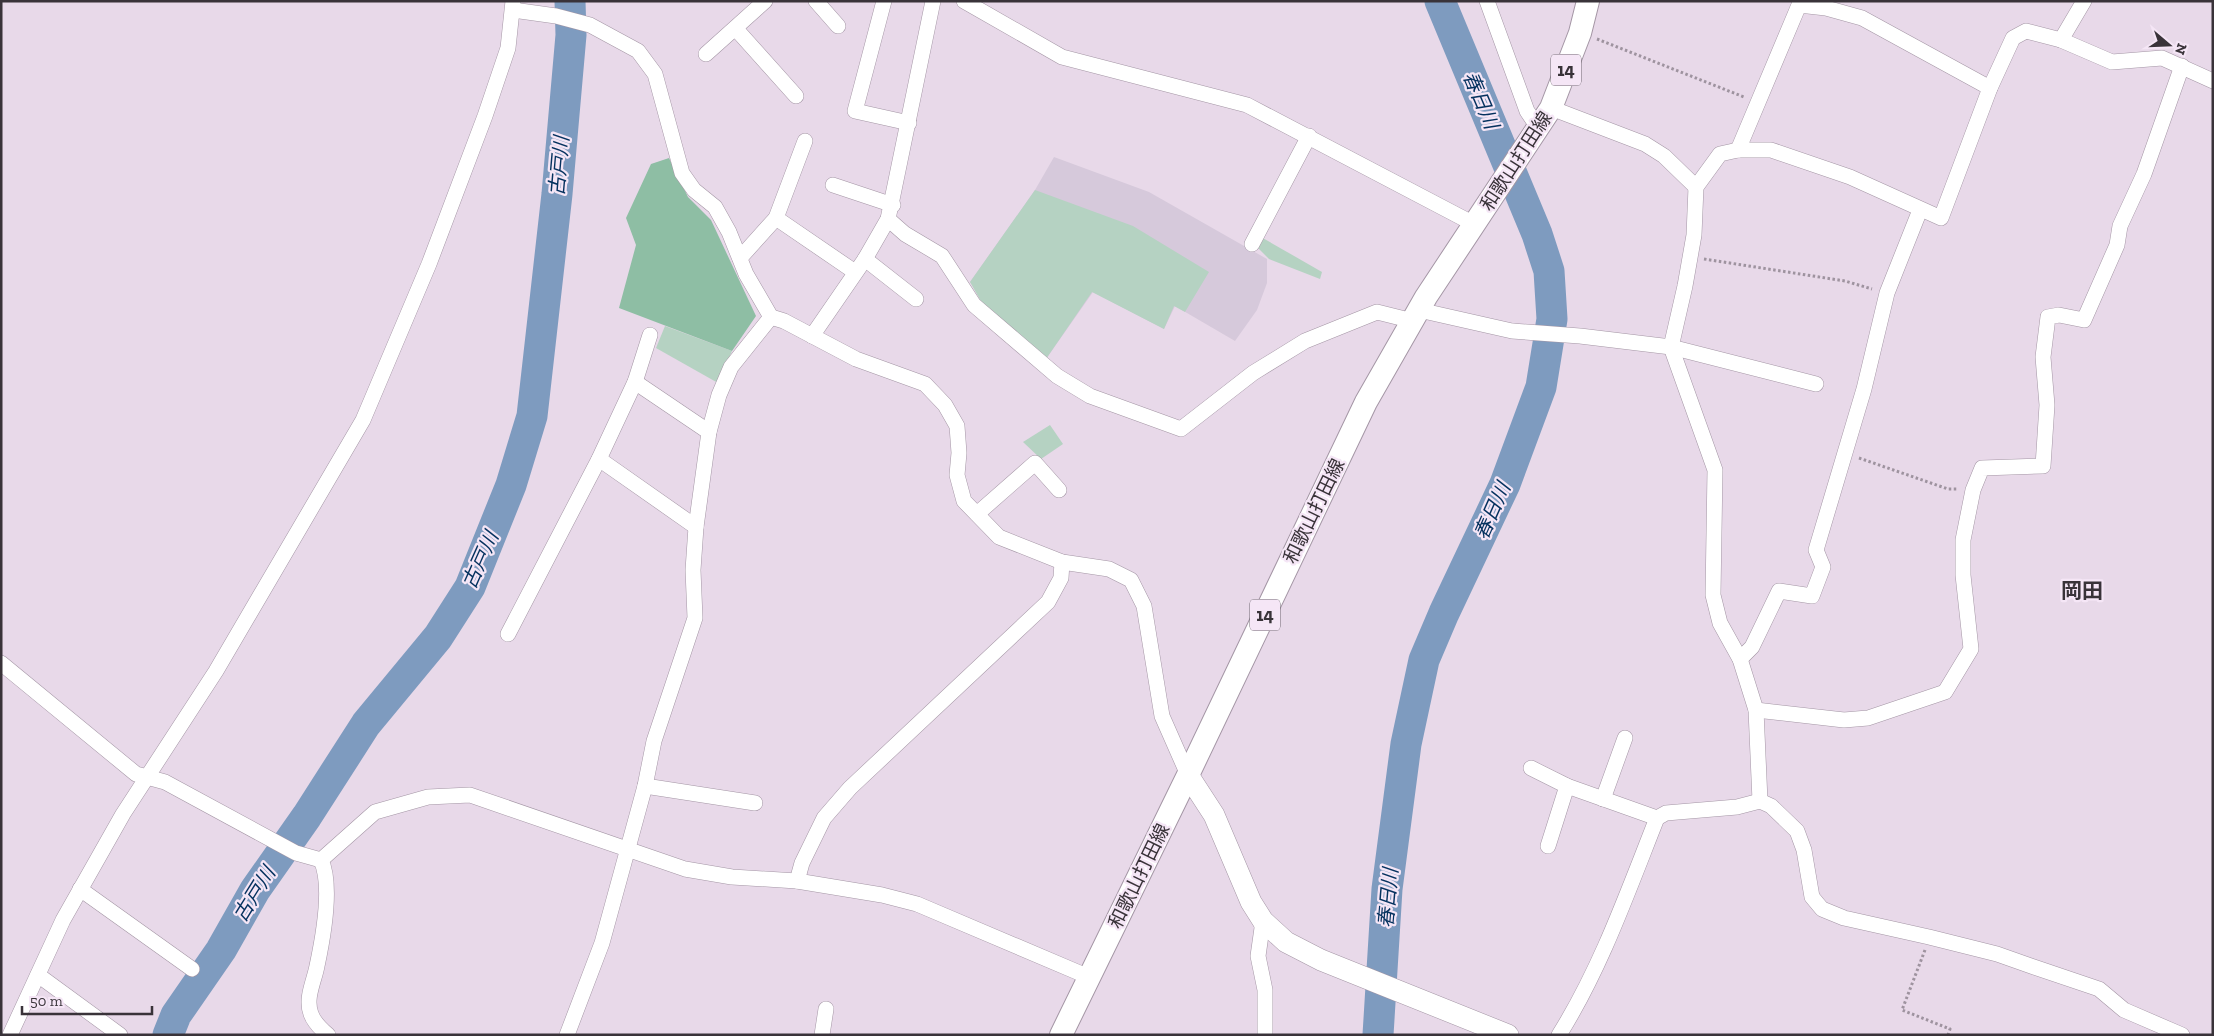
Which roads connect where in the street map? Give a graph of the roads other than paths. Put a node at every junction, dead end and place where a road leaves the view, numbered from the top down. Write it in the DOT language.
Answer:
graph roads {
  1 [pos="765,1"];
  2 [pos="816,1"];
  3 [pos="884,1"];
  4 [pos="933,1"];
  5 [pos="964,1"];
  6 [pos="1487,1"];
  7 [pos="1588,1"];
  8 [pos="2084,1"];
  9 [pos="513,6"];
  10 [pos="838,26"];
  11 [pos="736,28"];
  12 [pos="2061,40"];
  13 [pos="706,54"];
  14 [pos="2182,66"];
  15 [pos="2213,81"];
  16 [pos="1990,88"];
  17 [pos="796,96"];
  18 [pos="1551,108"];
  19 [pos="909,123"];
  20 [pos="1537,132"];
  21 [pos="1309,136"];
  22 [pos="805,141"];
  23 [pos="1738,150"];
  24 [pos="833,185"];
  25 [pos="1696,187"];
  26 [pos="1920,210"];
  27 [pos="891,212"];
  28 [pos="776,218"];
  29 [pos="1474,224"];
  30 [pos="1252,244"];
  31 [pos="740,258"];
  32 [pos="865,259"];
  33 [pos="855,272"];
  34 [pos="916,299"];
  35 [pos="1416,316"];
  36 [pos="771,317"];
  37 [pos="650,335"];
  38 [pos="812,336"];
  39 [pos="1671,347"];
  40 [pos="635,382"];
  41 [pos="1816,384"];
  42 [pos="709,432"];
  43 [pos="599,459"];
  44 [pos="1059,490"];
  45 [pos="976,514"];
  46 [pos="696,527"];
  47 [pos="1062,562"];
  48 [pos="508,634"];
  49 [pos="1740,659"];
  50 [pos="1,663"];
  51 [pos="1756,710"];
  52 [pos="1625,738"];
  53 [pos="1531,768"];
  54 [pos="1188,775"];
  55 [pos="147,778"];
  56 [pos="645,786"];
  57 [pos="1568,786"];
  58 [pos="1603,799"];
  59 [pos="1760,801"];
  60 [pos="755,803"];
  61 [pos="1657,818"];
  62 [pos="1548,846"];
  63 [pos="628,851"];
  64 [pos="321,860"];
  65 [pos="797,880"];
  66 [pos="80,889"];
  67 [pos="1263,921"];
  68 [pos="192,969"];
  69 [pos="38,975"];
  70 [pos="1089,977"];
  71 [pos="826,1009"];
  72 [pos="115,1033"];
  73 [pos="10,1035"];
  74 [pos="328,1035"];
  75 [pos="567,1035"];
  76 [pos="822,1035"];
  77 [pos="1060,1035"];
  78 [pos="1265,1035"];
  79 [pos="1508,1035"];
  80 [pos="1559,1035"];
  81 [pos="2182,1035"];
  1 -- 11 [label="street"];
  2 -- 10 [label="street"];
  3 -- 19 [label="street"];
  4 -- 19 [label="street"];
  5 -- 21 [label="street"];
  6 -- 20 [label="street"];
  7 -- 18 [label="main road, 和歌山打田線 / 14"];
  8 -- 12 [label="street"];
  9 -- 31 [label="street"];
  9 -- 55 [label="street"];
  11 -- 13 [label="street"];
  11 -- 17 [label="street"];
  12 -- 14 [label="street"];
  12 -- 16 [label="street"];
  14 -- 15 [label="street"];
  14 -- 51 [label="street"];
  16 -- 23 [label="street"];
  16 -- 26 [label="street"];
  18 -- 20 [label="main road, 和歌山打田線 / 14"];
  18 -- 25 [label="street"];
  19 -- 27 [label="street"];
  20 -- 29 [label="main road, 和歌山打田線 / 14"];
  21 -- 29 [label="street"];
  21 -- 30 [label="street"];
  22 -- 28 [label="street"];
  23 -- 25 [label="street"];
  23 -- 26 [label="street"];
  24 -- 27 [label="street"];
  25 -- 39 [label="street"];
  26 -- 49 [label="street"];
  27 -- 32 [label="street"];
  27 -- 35 [label="street"];
  28 -- 31 [label="street"];
  28 -- 33 [label="street"];
  29 -- 35 [label="main road, 和歌山打田線 / 14"];
  31 -- 36 [label="street"];
  32 -- 33 [label="street"];
  32 -- 34 [label="street"];
  33 -- 38 [label="street"];
  35 -- 39 [label="street"];
  35 -- 54 [label="main road, 和歌山打田線 / 14"];
  36 -- 38 [label="street"];
  36 -- 42 [label="street"];
  37 -- 40 [label="street"];
  38 -- 45 [label="street"];
  39 -- 41 [label="street"];
  39 -- 49 [label="street"];
  40 -- 42 [label="street"];
  40 -- 43 [label="street"];
  42 -- 46 [label="street"];
  43 -- 46 [label="street"];
  43 -- 48 [label="street"];
  44 -- 45 [label="street"];
  45 -- 47 [label="street"];
  46 -- 56 [label="street"];
  47 -- 54 [label="street"];
  47 -- 65 [label="street"];
  49 -- 51 [label="street"];
  50 -- 55 [label="street"];
  51 -- 59 [label="street"];
  52 -- 58 [label="street"];
  53 -- 57 [label="street"];
  54 -- 67 [label="street"];
  54 -- 70 [label="main road, 和歌山打田線 / 14"];
  55 -- 64 [label="street"];
  55 -- 66 [label="street"];
  56 -- 60 [label="street"];
  56 -- 63 [label="street"];
  57 -- 58 [label="street"];
  57 -- 62 [label="street"];
  58 -- 61 [label="street"];
  59 -- 61 [label="street"];
  59 -- 81 [label="street"];
  61 -- 80 [label="street"];
  63 -- 64 [label="street"];
  63 -- 65 [label="street"];
  63 -- 75 [label="street"];
  64 -- 74 [label="street"];
  65 -- 70 [label="street"];
  66 -- 68 [label="street"];
  66 -- 69 [label="street"];
  67 -- 78 [label="street"];
  67 -- 79 [label="street"];
  69 -- 72 [label="street"];
  69 -- 73 [label="street"];
  70 -- 77 [label="main road, 和歌山打田線 / 14"];
  71 -- 76 [label="street"];
}
